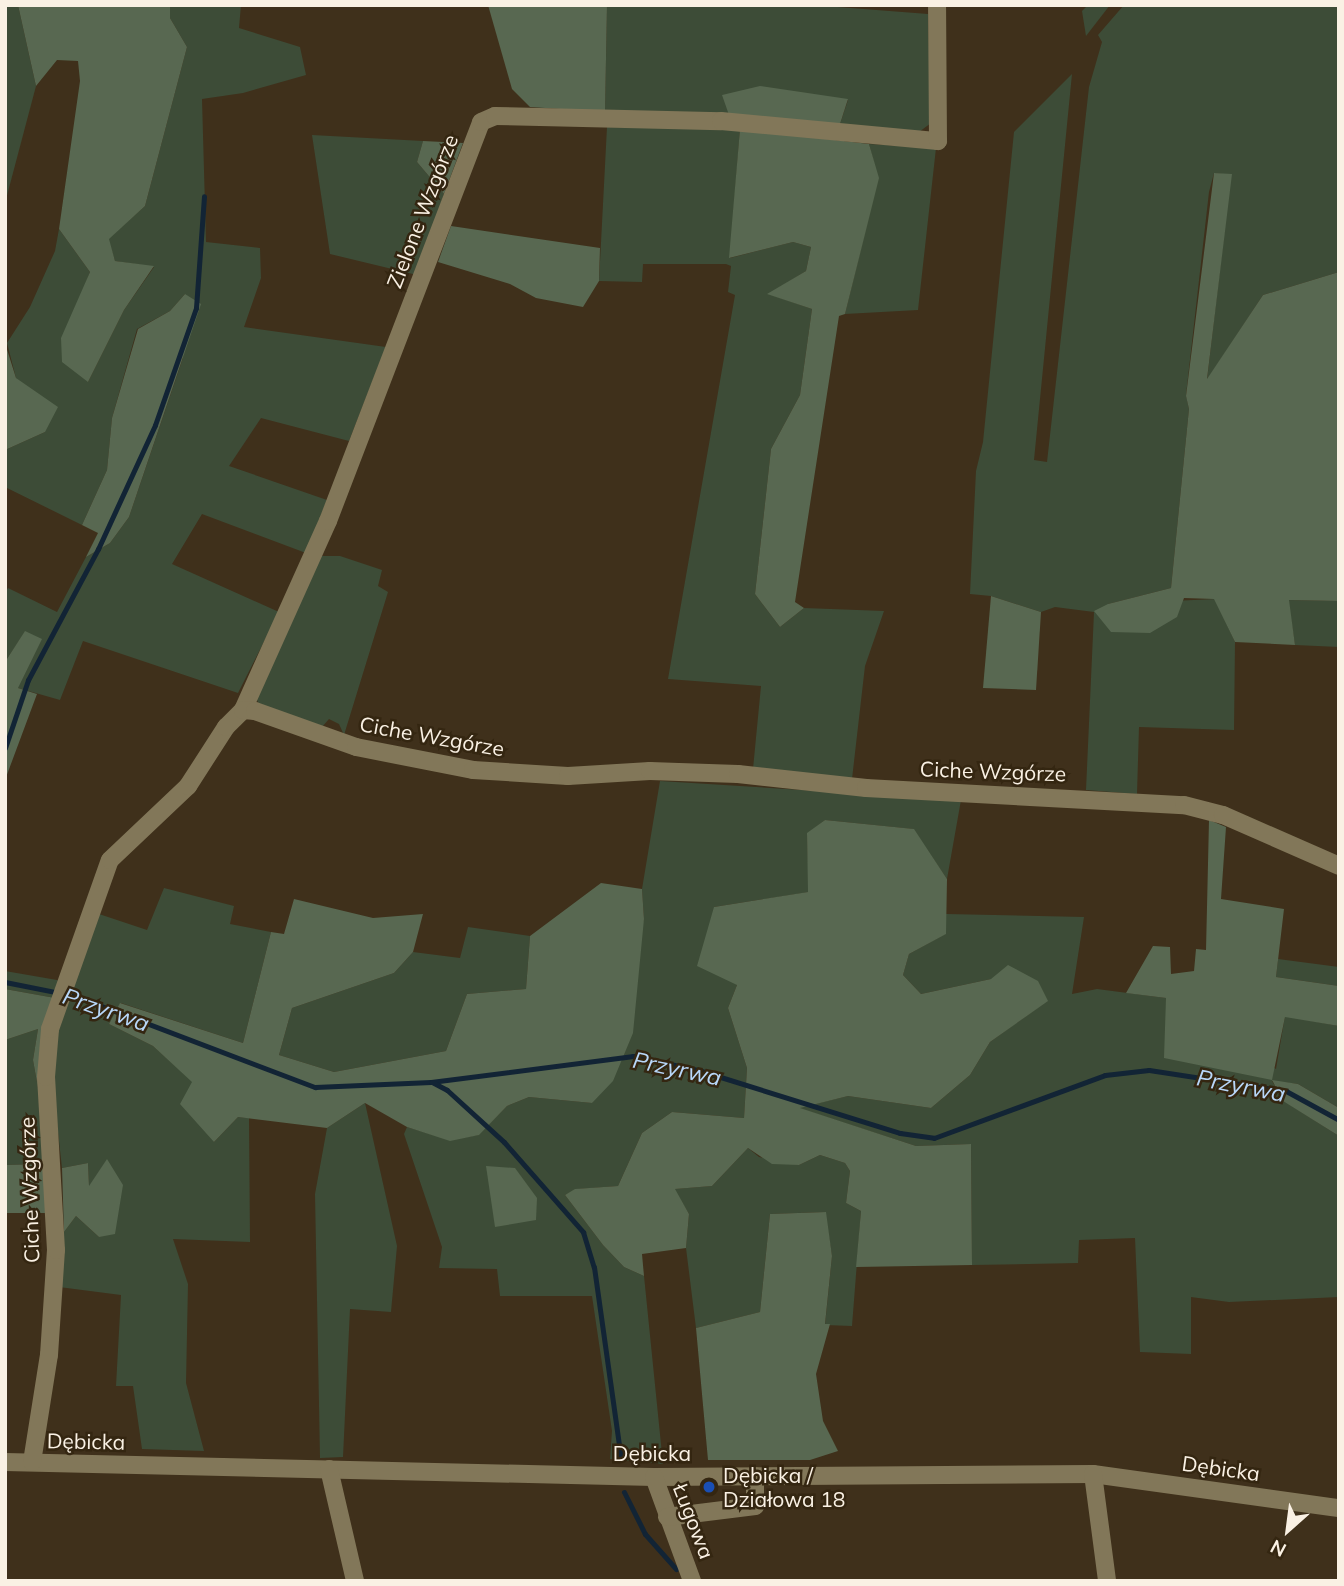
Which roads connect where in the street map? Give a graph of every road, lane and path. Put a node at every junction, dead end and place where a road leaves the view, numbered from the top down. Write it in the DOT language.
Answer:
graph roads {
  1 [pos="937,5"];
  2 [pos="243,710"];
  3 [pos="1339,866"];
  4 [pos="5,1462"];
  5 [pos="32,1462"];
  6 [pos="329,1469"];
  7 [pos="1093,1474"];
  8 [pos="755,1476"];
  9 [pos="654,1477"];
  10 [pos="1339,1508"];
  11 [pos="667,1517"];
  12 [pos="355,1581"];
  13 [pos="692,1581"];
  14 [pos="1107,1581"];
  1 -- 2 [label="street, Zielone Wzgórze"];
  2 -- 3 [label="street, Ciche Wzgórze"];
  2 -- 5 [label="street, Ciche Wzgórze"];
  4 -- 5 [label="street, Dębicka"];
  5 -- 6 [label="street, Dębicka"];
  6 -- 9 [label="street, Dębicka"];
  6 -- 12 [label="street"];
  7 -- 8 [label="street, Dębicka"];
  7 -- 10 [label="street, Dębicka"];
  7 -- 14 [label="street"];
  8 -- 9 [label="street, Dębicka"];
  8 -- 11 [label="street"];
  9 -- 11 [label="street, Ługowa"];
  11 -- 13 [label="street, Ługowa"];
}
